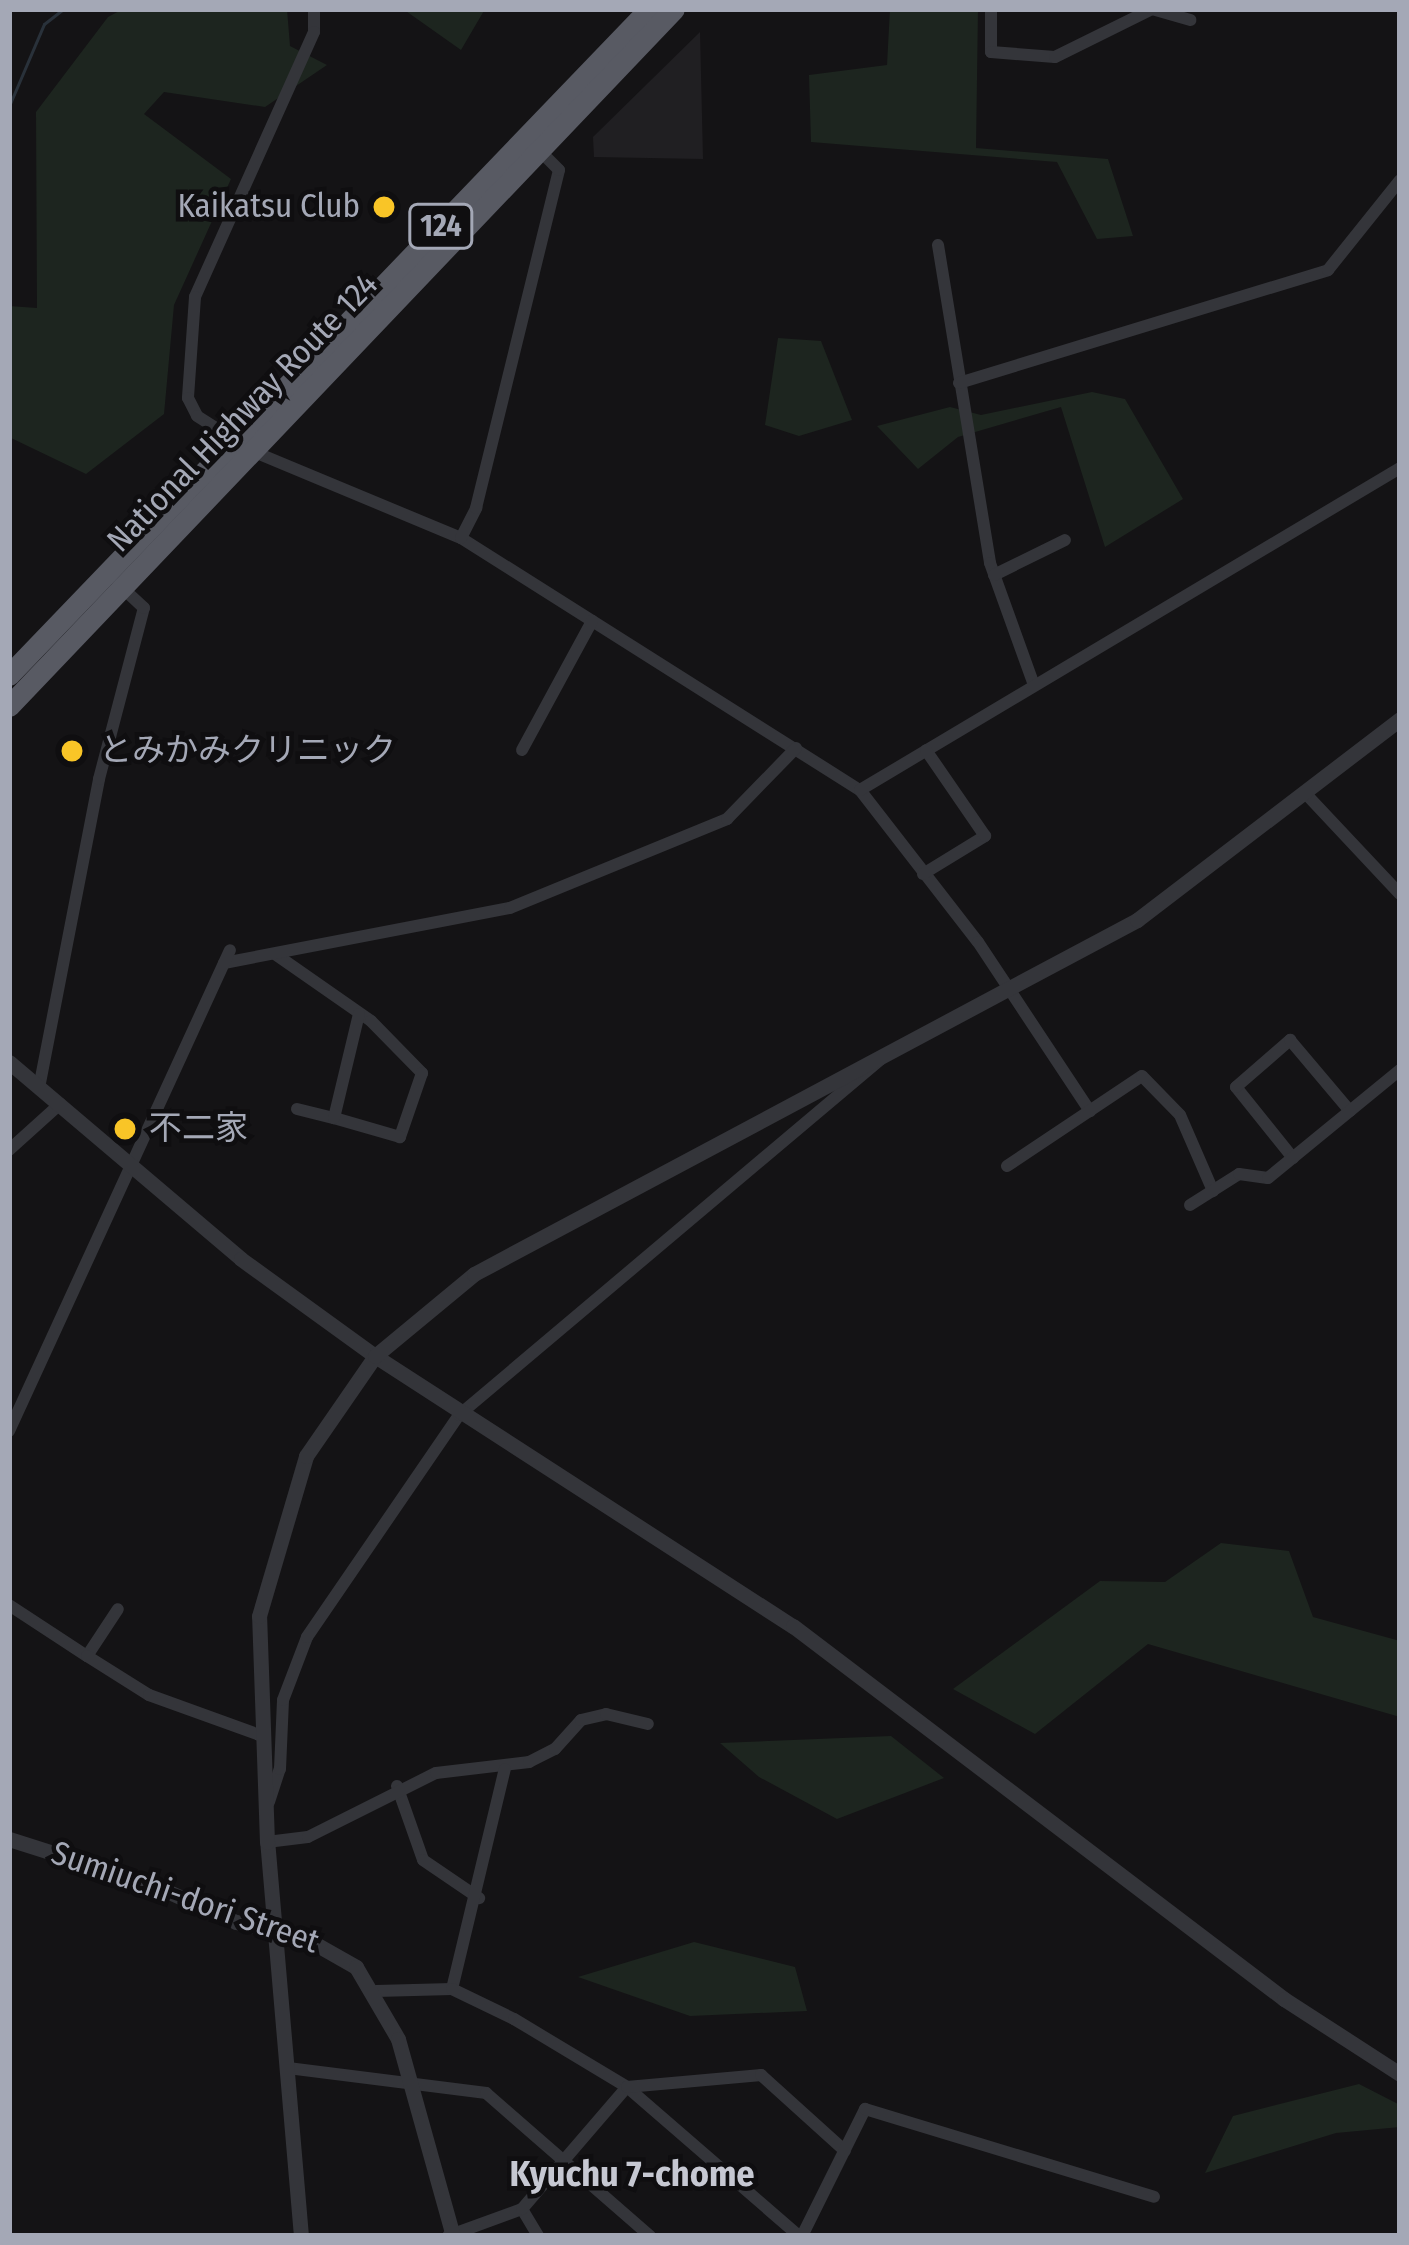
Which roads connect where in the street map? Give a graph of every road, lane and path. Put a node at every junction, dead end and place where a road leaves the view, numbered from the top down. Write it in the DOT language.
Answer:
graph roads {
  1 [pos="314,9"];
  2 [pos="649,9"];
  3 [pos="674,9"];
  4 [pos="992,9"];
  5 [pos="1190,20"];
  6 [pos="532,144"];
  7 [pos="1400,180"];
  8 [pos="938,244"];
  9 [pos="959,383"];
  10 [pos="242,446"];
  11 [pos="1400,468"];
  12 [pos="461,538"];
  13 [pos="1065,540"];
  14 [pos="994,575"];
  15 [pos="114,580"];
  16 [pos="592,621"];
  17 [pos="9,675"];
  18 [pos="1034,686"];
  19 [pos="9,706"];
  20 [pos="1400,719"];
  21 [pos="796,748"];
  22 [pos="522,750"];
  23 [pos="926,751"];
  24 [pos="860,790"];
  25 [pos="1306,794"];
  26 [pos="923,874"];
  27 [pos="1400,894"];
  28 [pos="275,954"];
  29 [pos="1010,988"];
  30 [pos="359,1014"];
  31 [pos="882,1058"];
  32 [pos="9,1062"];
  33 [pos="1400,1070"];
  34 [pos="39,1088"];
  35 [pos="60,1104"];
  36 [pos="297,1109"];
  37 [pos="1090,1111"];
  38 [pos="1350,1111"];
  39 [pos="334,1118"];
  40 [pos="9,1150"];
  41 [pos="1293,1158"];
  42 [pos="130,1164"];
  43 [pos="1007,1166"];
  44 [pos="1213,1190"];
  45 [pos="1190,1205"];
  46 [pos="375,1356"];
  47 [pos="459,1415"];
  48 [pos="9,1431"];
  49 [pos="9,1605"];
  50 [pos="118,1609"];
  51 [pos="87,1656"];
  52 [pos="648,1724"];
  53 [pos="262,1736"];
  54 [pos="505,1769"];
  55 [pos="397,1786"];
  56 [pos="266,1811"];
  57 [pos="9,1839"];
  58 [pos="267,1842"];
  59 [pos="479,1898"];
  60 [pos="276,1932"];
  61 [pos="452,1988"];
  62 [pos="376,1991"];
  63 [pos="288,2068"];
  64 [pos="1400,2074"];
  65 [pos="411,2085"];
  66 [pos="627,2086"];
  67 [pos="845,2151"];
  68 [pos="563,2159"];
  69 [pos="1154,2197"];
  70 [pos="522,2210"];
  71 [pos="451,2235"];
  72 [pos="301,2236"];
  73 [pos="538,2236"];
  74 [pos="650,2236"];
  75 [pos="801,2236"];
  1 -- 10 [label="street"];
  2 -- 6 [label="highway, National Highway Route 124 / 124"];
  3 -- 6 [label="highway, National Highway Route 124 / 124"];
  4 -- 5 [label="street"];
  6 -- 10 [label="highway, National Highway Route 124 / 124"];
  6 -- 12 [label="street"];
  7 -- 9 [label="street"];
  8 -- 9 [label="street"];
  9 -- 14 [label="street"];
  10 -- 12 [label="street"];
  10 -- 15 [label="highway, National Highway Route 124 / 124"];
  11 -- 18 [label="street"];
  12 -- 16 [label="street"];
  13 -- 14 [label="street"];
  14 -- 18 [label="street"];
  15 -- 17 [label="highway, National Highway Route 124 / 124"];
  15 -- 19 [label="highway, National Highway Route 124 / 124"];
  15 -- 34 [label="street"];
  16 -- 21 [label="street"];
  16 -- 22 [label="street"];
  18 -- 23 [label="street"];
  20 -- 25 [label="street"];
  21 -- 24 [label="street"];
  21 -- 28 [label="street"];
  23 -- 24 [label="street"];
  23 -- 26 [label="street"];
  24 -- 26 [label="street"];
  25 -- 27 [label="street"];
  25 -- 29 [label="street"];
  26 -- 29 [label="street"];
  28 -- 30 [label="street"];
  28 -- 42 [label="street"];
  29 -- 31 [label="street"];
  29 -- 37 [label="street"];
  30 -- 39 [label="street"];
  30 -- 39 [label="street"];
  31 -- 46 [label="street"];
  31 -- 47 [label="street"];
  32 -- 34 [label="street"];
  33 -- 38 [label="street"];
  34 -- 35 [label="street"];
  35 -- 40 [label="street"];
  35 -- 42 [label="street"];
  36 -- 39 [label="street"];
  37 -- 43 [label="street"];
  37 -- 44 [label="street"];
  38 -- 41 [label="street"];
  38 -- 41 [label="street"];
  41 -- 44 [label="street"];
  42 -- 46 [label="street"];
  42 -- 48 [label="street"];
  44 -- 45 [label="street"];
  46 -- 47 [label="street"];
  46 -- 53 [label="street"];
  47 -- 56 [label="street"];
  47 -- 64 [label="street"];
  49 -- 51 [label="street"];
  50 -- 51 [label="street"];
  51 -- 53 [label="street"];
  52 -- 54 [label="street"];
  53 -- 56 [label="street"];
  54 -- 55 [label="street"];
  54 -- 59 [label="street"];
  55 -- 58 [label="street"];
  55 -- 59 [label="street"];
  56 -- 58 [label="street"];
  57 -- 60 [label="street, Sumiuchi-dori Street"];
  58 -- 60 [label="street"];
  59 -- 61 [label="street"];
  60 -- 62 [label="street, Sumiuchi-dori Street"];
  60 -- 63 [label="street"];
  61 -- 62 [label="street"];
  61 -- 66 [label="street"];
  62 -- 65 [label="street, Sumiuchi-dori Street"];
  63 -- 65 [label="street"];
  63 -- 72 [label="street"];
  65 -- 68 [label="street"];
  65 -- 71 [label="street, Sumiuchi-dori Street"];
  66 -- 67 [label="street"];
  66 -- 68 [label="street"];
  66 -- 75 [label="street"];
  67 -- 69 [label="street"];
  67 -- 75 [label="street"];
  68 -- 70 [label="street"];
  68 -- 74 [label="street"];
  70 -- 71 [label="street"];
  70 -- 73 [label="street"];
}
